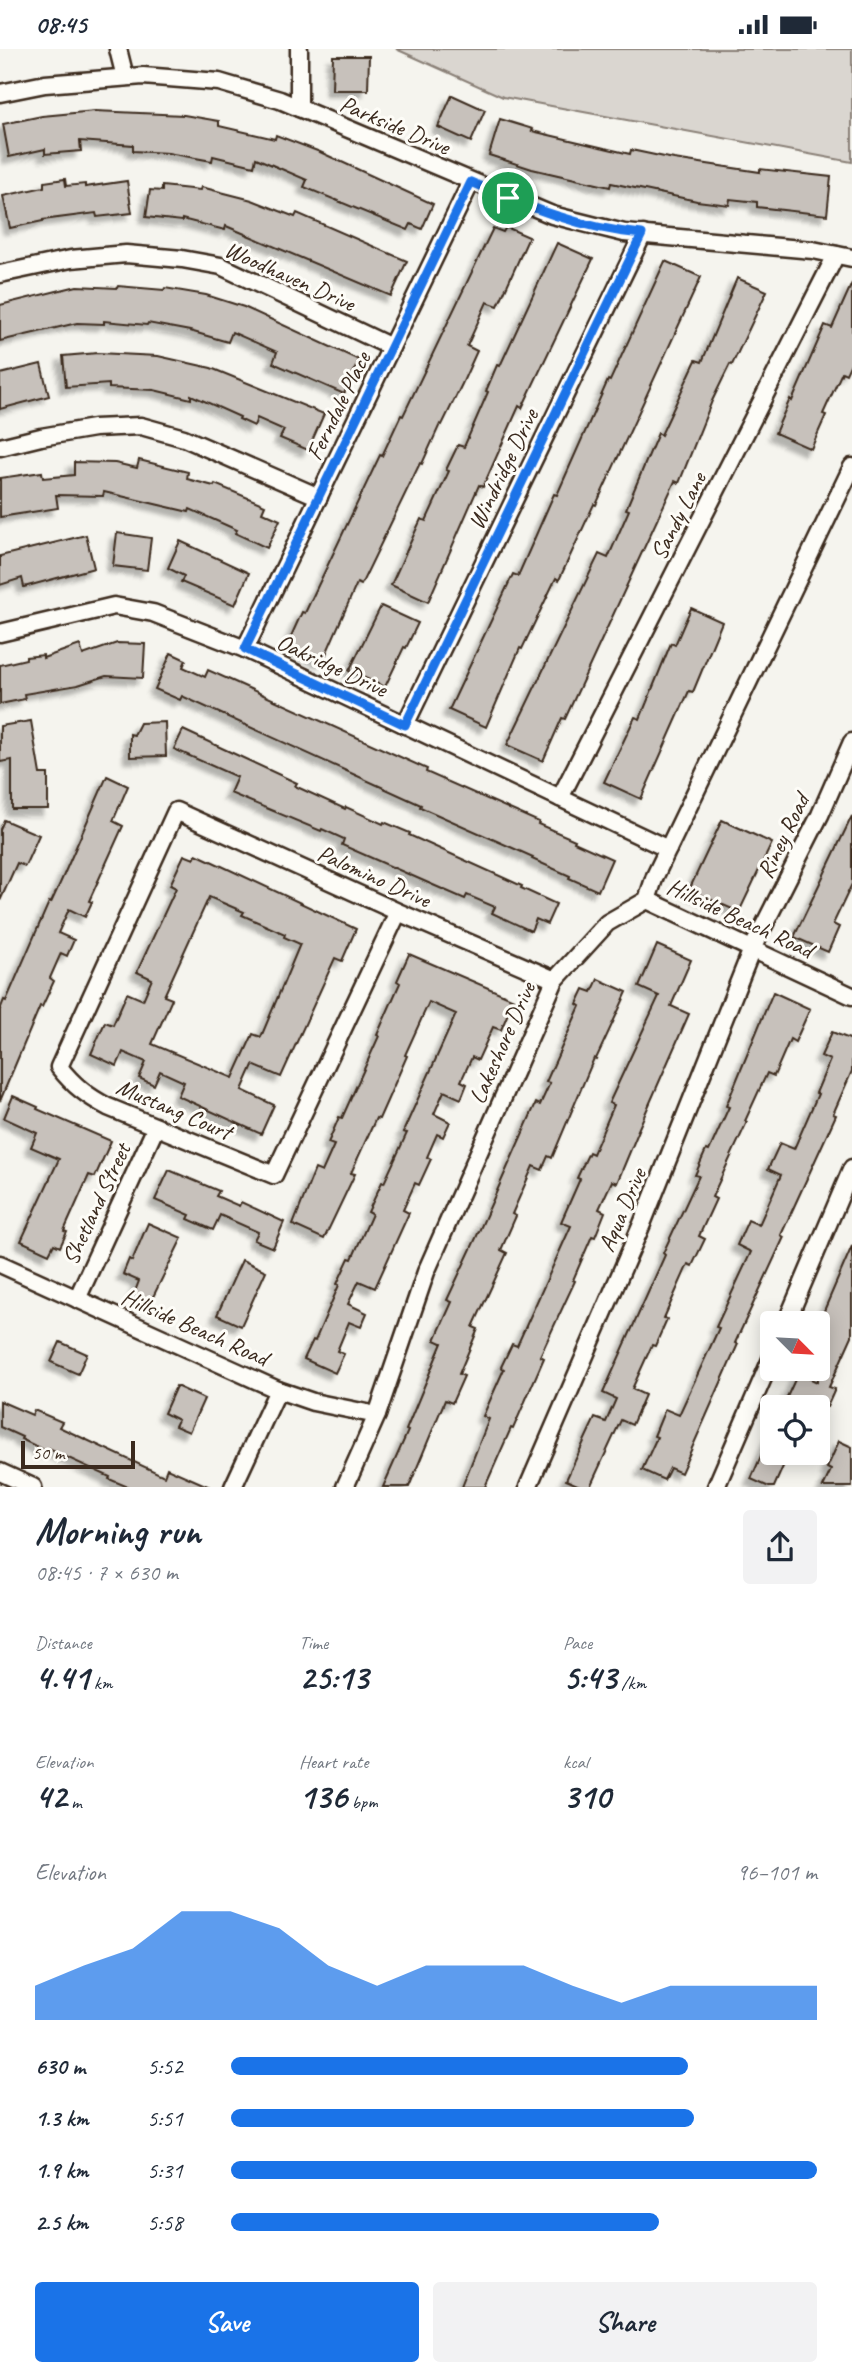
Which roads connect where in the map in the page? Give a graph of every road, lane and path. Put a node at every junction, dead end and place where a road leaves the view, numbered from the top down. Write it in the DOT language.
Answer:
graph roads {
  1 [pos="118,49"];
  2 [pos="299,49"];
  3 [pos="125,77"];
  4 [pos="0,93"];
  5 [pos="299,108"];
  6 [pos="471,182"];
  7 [pos="642,234"];
  8 [pos="844,256"];
  9 [pos="0,274"];
  10 [pos="391,347"];
  11 [pos="0,447"];
  12 [pos="852,467"];
  13 [pos="319,497"];
  14 [pos="0,633"];
  15 [pos="245,649"];
  16 [pos="405,725"];
  17 [pos="852,742"];
  18 [pos="560,798"];
  19 [pos="176,811"];
  20 [pos="668,849"];
  21 [pos="647,900"];
  22 [pos="398,912"];
  23 [pos="752,949"];
  24 [pos="555,980"];
  25 [pos="852,996"];
  26 [pos="156,1127"];
  27 [pos="852,1168"];
  28 [pos="0,1264"];
  29 [pos="77,1299"];
  30 [pos="791,1311"];
  31 [pos="762,1381"];
  32 [pos="278,1390"];
  33 [pos="377,1415"];
  34 [pos="0,1472"];
  35 [pos="33,1487"];
  36 [pos="233,1487"];
  37 [pos="345,1487"];
  38 [pos="528,1487"];
  39 [pos="716,1487"];
  1 -- 3 [label="street"];
  2 -- 5 [label="street"];
  3 -- 4 [label="street, Parkside Drive"];
  3 -- 5 [label="street, Parkside Drive"];
  5 -- 6 [label="street, Parkside Drive"];
  6 -- 7 [label="street, Parkside Drive"];
  6 -- 10 [label="street, Ferndale Place"];
  7 -- 8 [label="street, Parkside Drive"];
  7 -- 16 [label="street, Windridge Drive"];
  8 -- 18 [label="street, Sandy Lane"];
  9 -- 10 [label="street, Woodhaven Drive"];
  10 -- 13 [label="street, Ferndale Place"];
  11 -- 13 [label="street"];
  12 -- 20 [label="street"];
  13 -- 15 [label="street, Ferndale Place"];
  14 -- 15 [label="street, Oakridge Drive"];
  15 -- 16 [label="street, Oakridge Drive"];
  16 -- 18 [label="street, Oakridge Drive"];
  17 -- 23 [label="street, Riney Road"];
  18 -- 20 [label="street, Oakridge Drive"];
  19 -- 22 [label="street, Palomino Drive"];
  19 -- 26 [label="street, Mustang Court"];
  20 -- 21 [label="street"];
  21 -- 23 [label="street, Hillside Beach Road"];
  21 -- 24 [label="street, Lakeshore Drive"];
  22 -- 24 [label="street, Palomino Drive"];
  22 -- 26 [label="street, Mustang Court"];
  23 -- 25 [label="street, Hillside Beach Road"];
  23 -- 38 [label="street, Aqua Drive"];
  24 -- 33 [label="street, Lakeshore Drive"];
  26 -- 29 [label="street, Shetland Street"];
  27 -- 30 [label="street"];
  28 -- 29 [label="street, Hillside Beach Road"];
  29 -- 32 [label="street, Hillside Beach Road"];
  31 -- 39 [label="street"];
  32 -- 33 [label="street, Hillside Beach Road"];
  32 -- 36 [label="street"];
  33 -- 37 [label="street, Lakeshore Drive"];
  34 -- 35 [label="street"];
}
